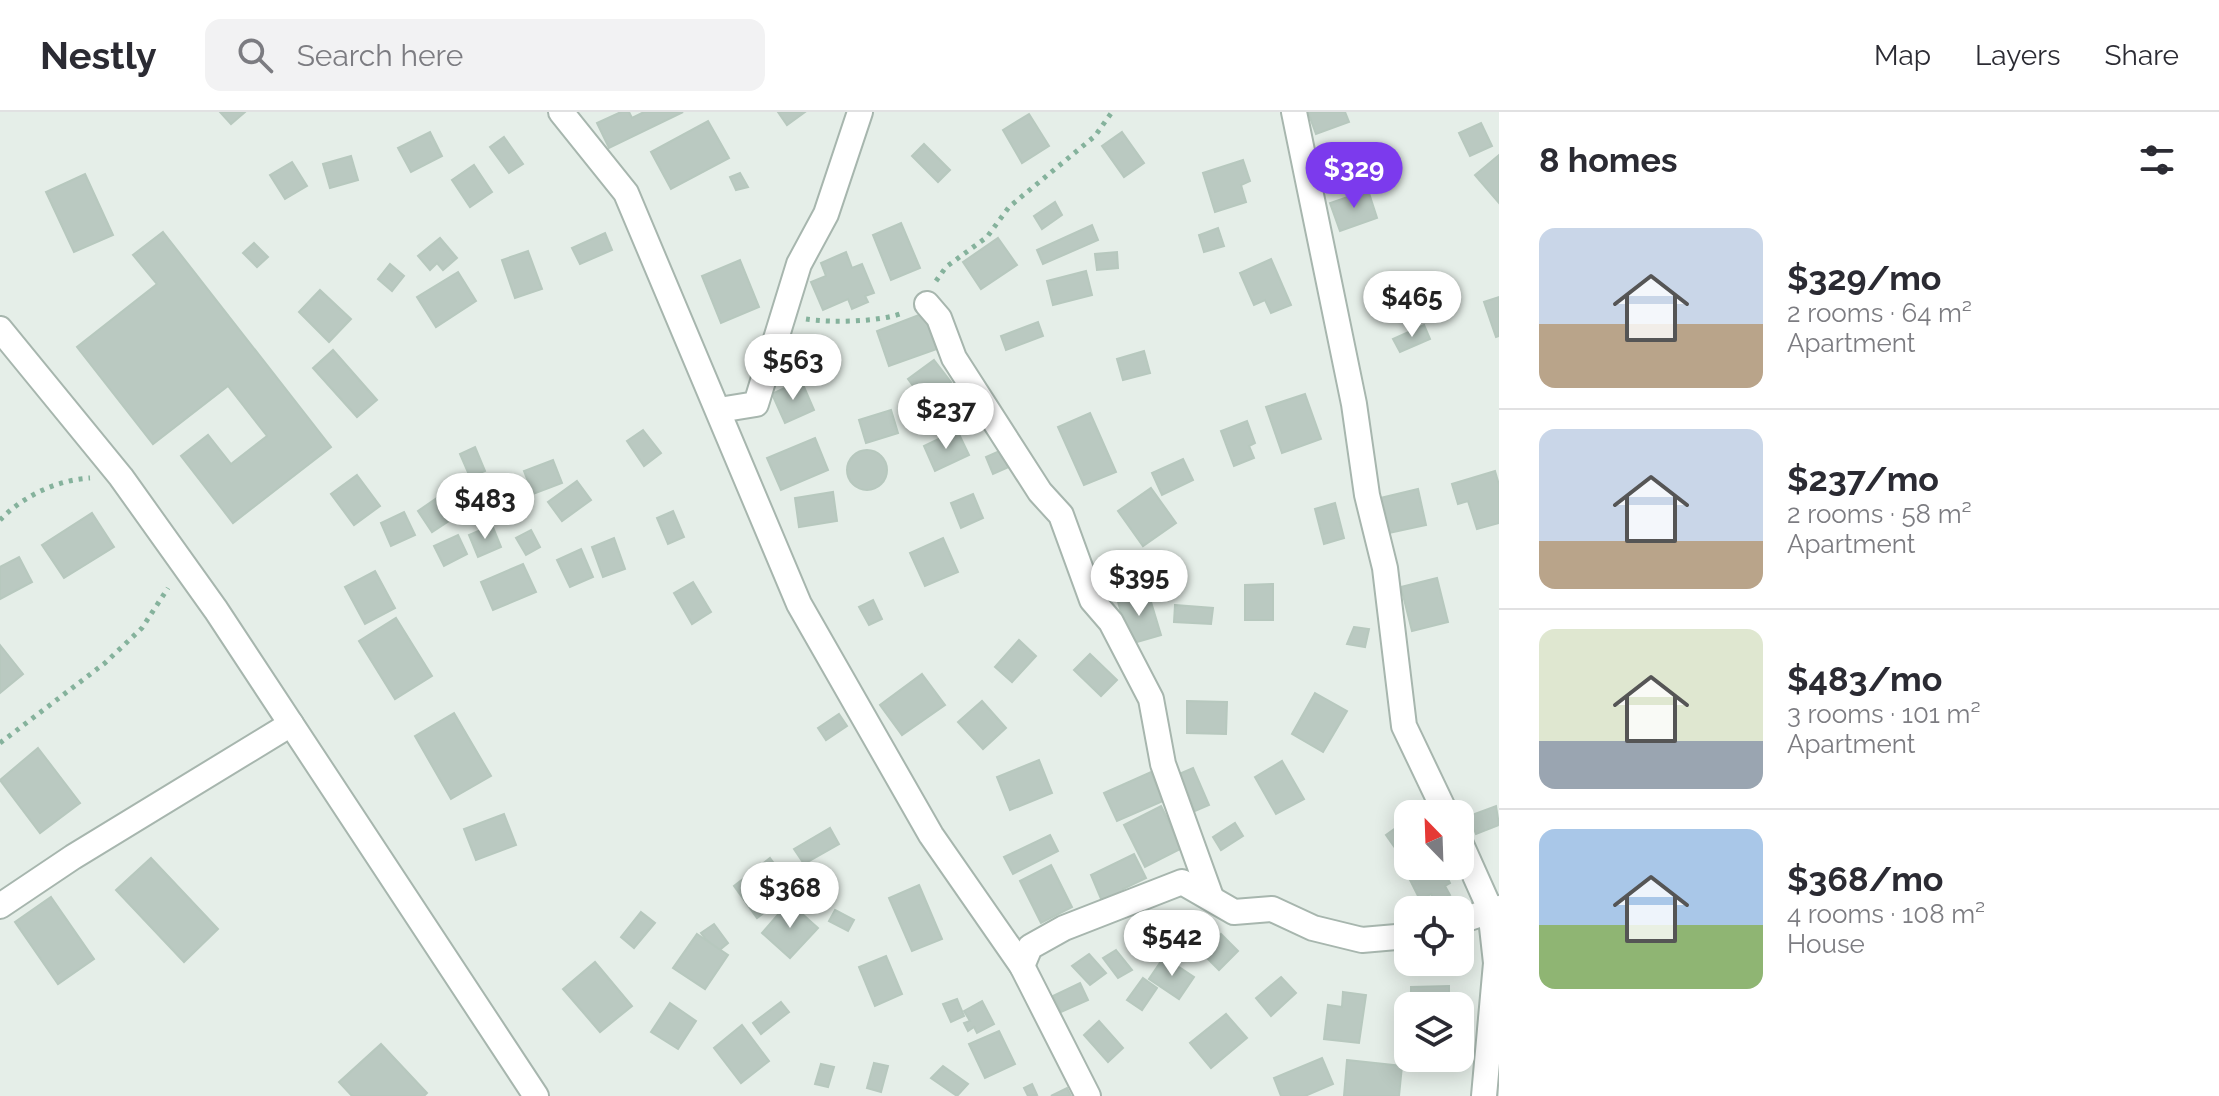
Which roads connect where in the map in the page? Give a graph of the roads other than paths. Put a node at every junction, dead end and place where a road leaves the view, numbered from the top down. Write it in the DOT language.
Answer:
graph roads {
  1 [pos="561,112"];
  2 [pos="860,112"];
  3 [pos="1294,112"];
  4 [pos="927,304"];
  5 [pos="0,329"];
  6 [pos="719,410"];
  7 [pos="291,724"];
  8 [pos="1439,800"];
  9 [pos="1474,870"];
  10 [pos="1211,897"];
  11 [pos="0,906"];
  12 [pos="1494,909"];
  13 [pos="1474,916"];
  14 [pos="1394,936"];
  15 [pos="1022,966"];
  16 [pos="536,1096"];
  17 [pos="1088,1096"];
  18 [pos="1484,1096"];
  1 -- 6 [label="street"];
  2 -- 6 [label="street"];
  3 -- 8 [label="street"];
  4 -- 10 [label="street"];
  5 -- 7 [label="street"];
  6 -- 15 [label="street"];
  7 -- 11 [label="street"];
  7 -- 16 [label="street"];
  9 -- 12 [label="street"];
  10 -- 14 [label="street"];
  10 -- 15 [label="street"];
  12 -- 13 [label="street"];
  12 -- 18 [label="street"];
  15 -- 17 [label="street"];
}
